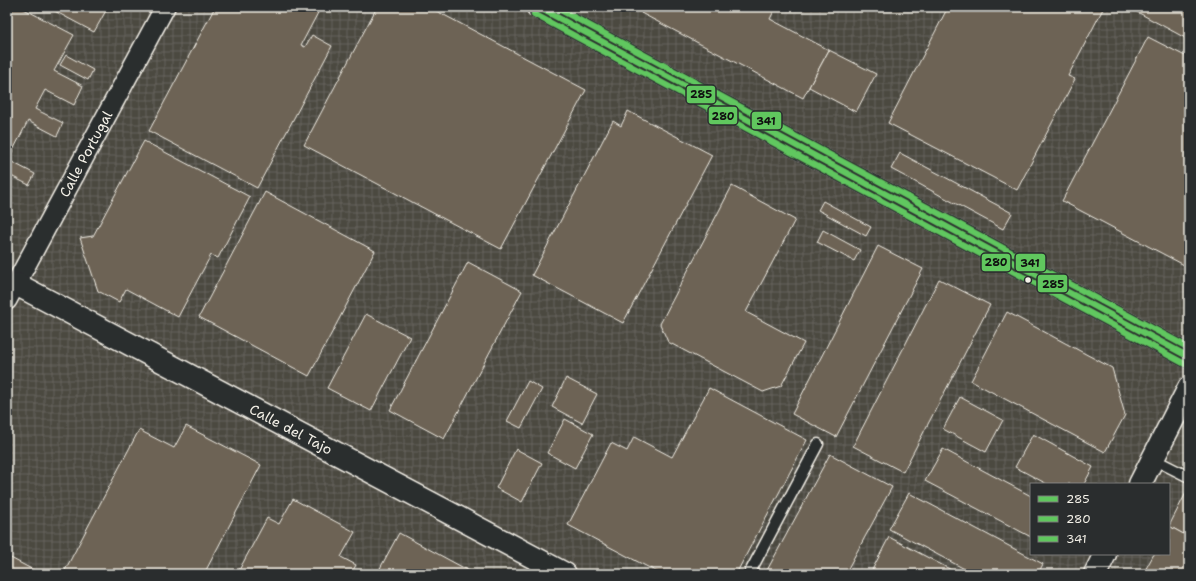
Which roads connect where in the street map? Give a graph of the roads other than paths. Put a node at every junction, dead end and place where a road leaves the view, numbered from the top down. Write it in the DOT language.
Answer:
graph roads {
  1 [pos="165,7"];
  2 [pos="538,7"];
  3 [pos="11,292"];
  4 [pos="1189,357"];
  5 [pos="1189,388"];
  6 [pos="818,444"];
  7 [pos="1153,458"];
  8 [pos="1189,477"];
  9 [pos="1140,483"];
  10 [pos="566,574"];
  11 [pos="749,574"];
  1 -- 3 [label="street, Calle Portugal"];
  2 -- 4 [label="street"];
  3 -- 10 [label="street, Calle del Tajo"];
  5 -- 7 [label="street"];
  6 -- 11 [label="lane"];
  7 -- 8 [label="lane"];
  7 -- 9 [label="street"];
}
